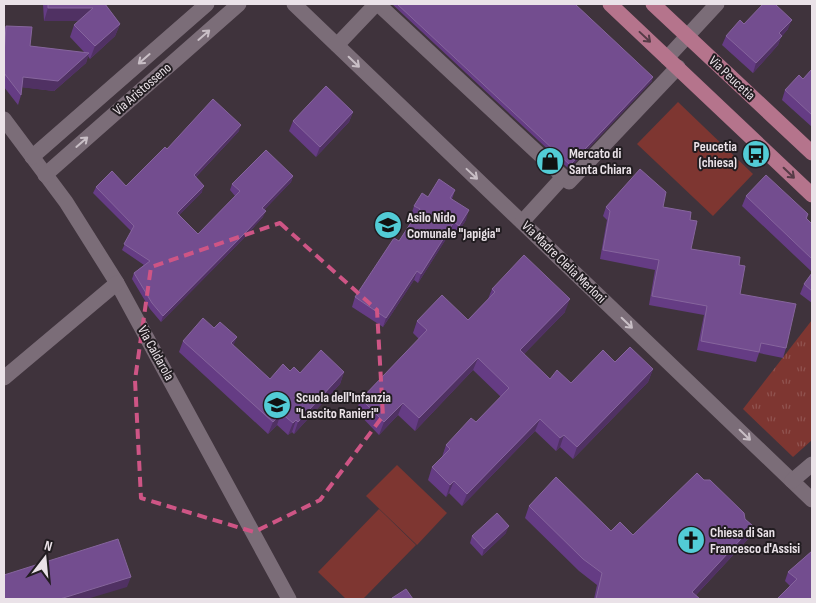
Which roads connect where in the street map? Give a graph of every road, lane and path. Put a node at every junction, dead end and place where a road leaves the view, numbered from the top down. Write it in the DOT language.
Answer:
graph roads {
  1 [pos="207,4"];
  2 [pos="239,4"];
  3 [pos="294,4"];
  4 [pos="377,4"];
  5 [pos="610,4"];
  6 [pos="652,4"];
  7 [pos="717,4"];
  8 [pos="687,36"];
  9 [pos="337,45"];
  10 [pos="672,62"];
  11 [pos="4,118"];
  12 [pos="812,153"];
  13 [pos="32,157"];
  14 [pos="45,175"];
  15 [pos="563,177"];
  16 [pos="812,195"];
  17 [pos="522,222"];
  18 [pos="117,283"];
  19 [pos="4,378"];
  20 [pos="812,464"];
  21 [pos="792,481"];
  22 [pos="812,500"];
  23 [pos="289,599"];
  1 -- 13 [label="street, Via Aristosseno, one-way"];
  14 -- 2 [label="street, Via Aristosseno, one-way"];
  3 -- 9 [label="street, Via Madre Clelia Merloni"];
  4 -- 9 [label="street"];
  4 -- 15 [label="street"];
  5 -- 10 [label="main road, one-way"];
  6 -- 8 [label="main road, Via Peucetia"];
  7 -- 8 [label="street"];
  8 -- 10 [label="street"];
  8 -- 12 [label="main road, Via Peucetia"];
  9 -- 17 [label="street, Via Madre Clelia Merloni, one-way"];
  10 -- 15 [label="street"];
  10 -- 16 [label="main road, one-way"];
  11 -- 13 [label="street, Via Caldarola"];
  13 -- 14 [label="street, Via Caldarola"];
  14 -- 18 [label="street, Via Caldarola"];
  15 -- 17 [label="street"];
  17 -- 21 [label="street, Via Madre Clelia Merloni, one-way"];
  18 -- 19 [label="street"];
  18 -- 23 [label="street, Via Caldarola"];
  20 -- 21 [label="street"];
  21 -- 22 [label="street, Via Madre Clelia Merloni"];
}
